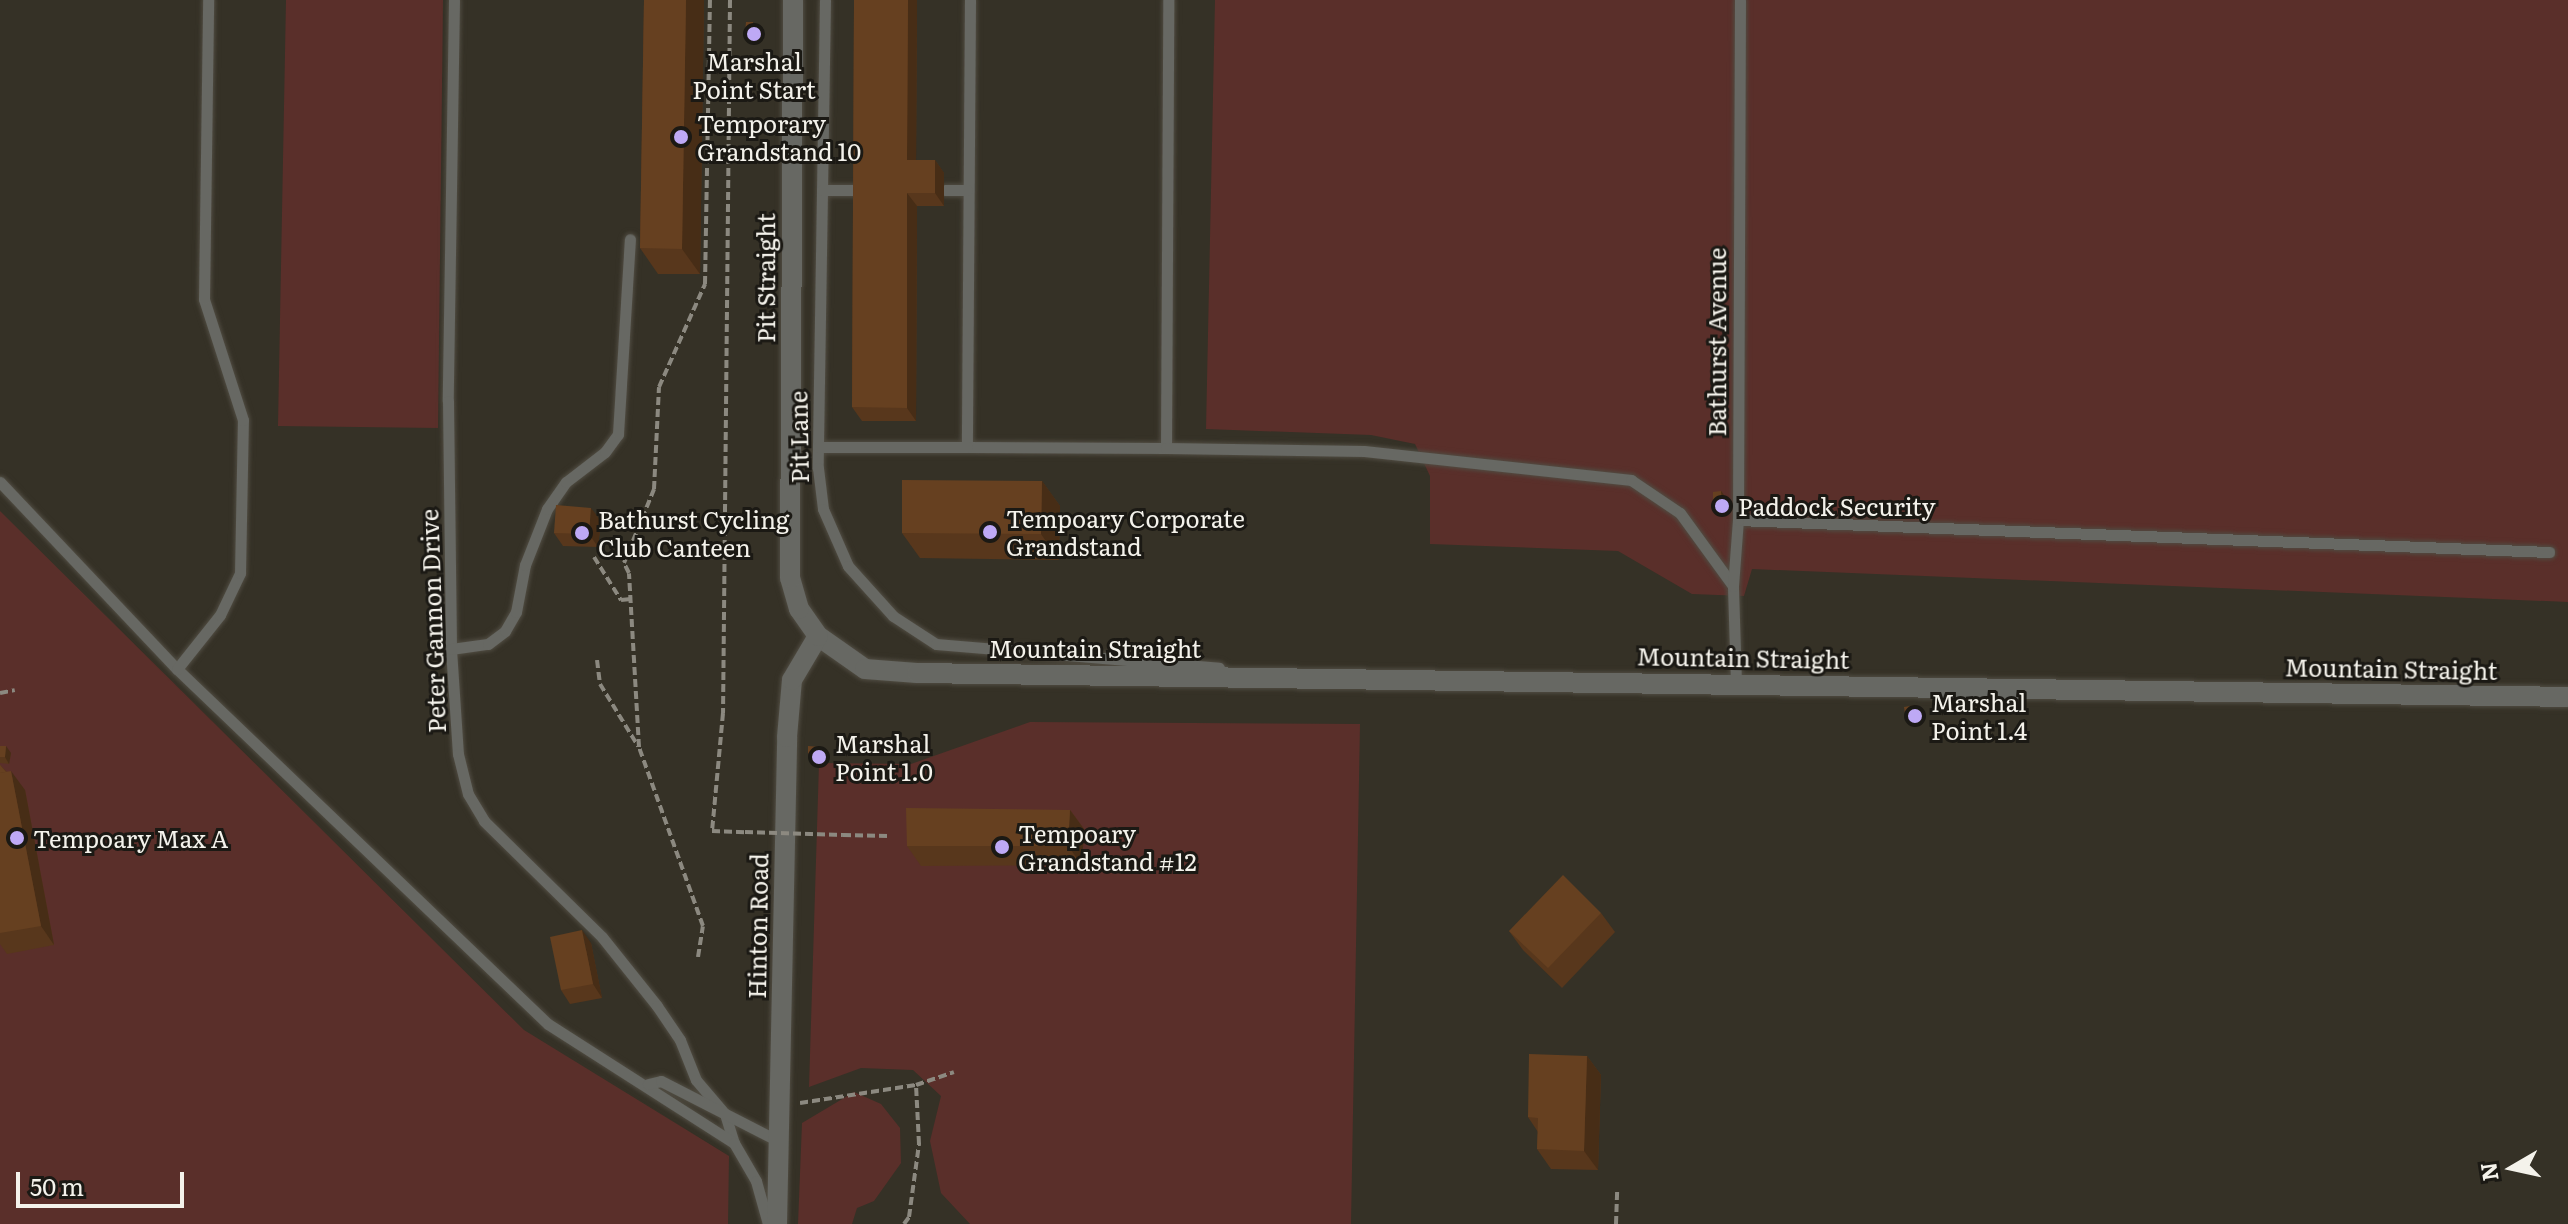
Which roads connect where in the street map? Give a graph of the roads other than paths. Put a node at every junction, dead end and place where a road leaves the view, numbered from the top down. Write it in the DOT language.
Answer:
graph roads {
  1 [pos="208,0"];
  2 [pos="454,0"];
  3 [pos="793,0"];
  4 [pos="825,0"];
  5 [pos="970,0"];
  6 [pos="1168,0"];
  7 [pos="1740,0"];
  8 [pos="822,190"];
  9 [pos="862,190"];
  10 [pos="945,190"];
  11 [pos="967,190"];
  12 [pos="630,239"];
  13 [pos="818,447"];
  14 [pos="967,447"];
  15 [pos="1166,448"];
  16 [pos="0,482"];
  17 [pos="1738,520"];
  18 [pos="2549,552"];
  19 [pos="1733,586"];
  20 [pos="818,636"];
  21 [pos="451,649"];
  22 [pos="177,669"];
  23 [pos="1309,676"];
  24 [pos="1736,683"];
  25 [pos="2568,697"];
  26 [pos="648,1084"];
  27 [pos="725,1114"];
  28 [pos="778,1141"];
  29 [pos="734,1143"];
  30 [pos="768,1224"];
  31 [pos="777,1224"];
  1 -- 22 [label="lane"];
  2 -- 21 [label="lane, Peter Gannon Drive"];
  3 -- 20 [label="street, Pit Straight"];
  4 -- 8 [label="lane, Pit Lane"];
  5 -- 11 [label="lane"];
  6 -- 15 [label="lane"];
  7 -- 17 [label="lane, Bathurst Avenue"];
  8 -- 9 [label="lane"];
  8 -- 13 [label="lane, Pit Lane"];
  10 -- 11 [label="lane"];
  11 -- 14 [label="lane"];
  12 -- 21 [label="lane"];
  13 -- 14 [label="lane"];
  13 -- 23 [label="lane, Pit Lane"];
  14 -- 15 [label="lane"];
  15 -- 19 [label="lane"];
  16 -- 22 [label="lane"];
  17 -- 18 [label="lane"];
  17 -- 19 [label="lane, Bathurst Avenue"];
  19 -- 24 [label="lane, Bathurst Avenue"];
  20 -- 23 [label="street, Mountain Straight"];
  20 -- 28 [label="street, Hinton Road"];
  21 -- 27 [label="lane, Peter Gannon Drive"];
  22 -- 26 [label="lane"];
  23 -- 24 [label="street, Mountain Straight"];
  24 -- 25 [label="street, Mountain Straight"];
  26 -- 27 [label="lane"];
  26 -- 29 [label="lane"];
  27 -- 28 [label="lane"];
  27 -- 29 [label="lane, Peter Gannon Drive"];
  28 -- 31 [label="street, Hinton Road"];
  29 -- 30 [label="lane, Peter Gannon Drive"];
}
